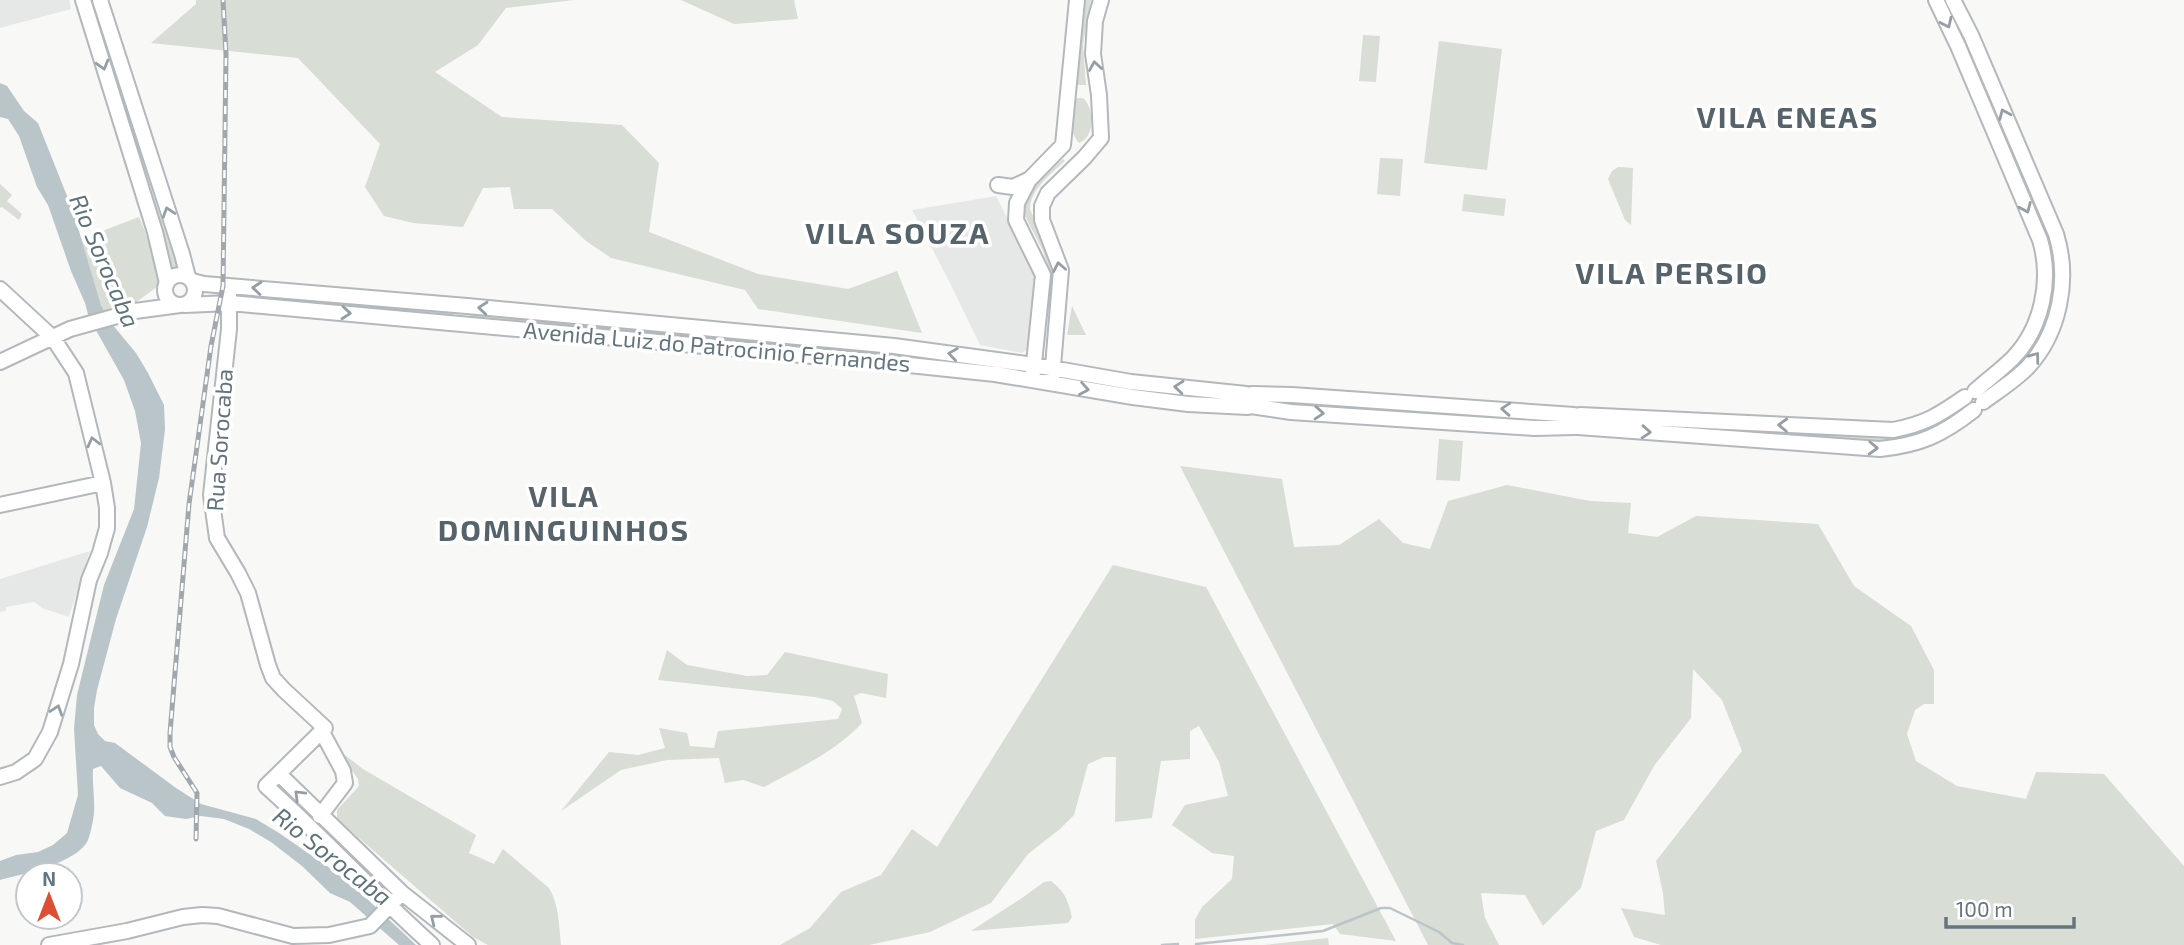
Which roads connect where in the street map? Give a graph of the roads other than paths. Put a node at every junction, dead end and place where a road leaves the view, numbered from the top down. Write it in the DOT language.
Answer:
graph roads {
  1 [pos="83,0"];
  2 [pos="100,0"];
  3 [pos="1077,0"];
  4 [pos="1101,0"];
  5 [pos="1936,0"];
  6 [pos="1953,0"];
  7 [pos="1069,95"];
  8 [pos="1099,95"];
  9 [pos="139,125"];
  10 [pos="123,131"];
  11 [pos="1064,141"];
  12 [pos="1079,162"];
  13 [pos="1029,180"];
  14 [pos="998,185"];
  15 [pos="190,279"];
  16 [pos="166,286"];
  17 [pos="225,286"];
  18 [pos="0,289"];
  19 [pos="230,303"];
  20 [pos="182,305"];
  21 [pos="131,312"];
  22 [pos="1041,313"];
  23 [pos="1059,314"];
  24 [pos="35,321"];
  25 [pos="73,329"];
  26 [pos="53,338"];
  27 [pos="0,362"];
  28 [pos="1033,373"];
  29 [pos="1052,376"];
  30 [pos="1974,400"];
  31 [pos="103,483"];
  32 [pos="0,505"];
  33 [pos="323,730"];
  34 [pos="279,774"];
  35 [pos="0,777"];
  36 [pos="320,816"];
  37 [pos="402,893"];
  38 [pos="387,909"];
  39 [pos="49,945"];
  40 [pos="432,945"];
  41 [pos="468,945"];
  1 -- 10 [label="main road, one-way"];
  2 -- 9 [label="main road"];
  3 -- 7 [label="main road"];
  8 -- 4 [label="main road, one-way"];
  5 -- 30 [label="main road, Avenida Luiz do Patrocinio Fernandes, one-way"];
  30 -- 6 [label="main road, Avenida Luiz do Patrocinio Fernandes, one-way"];
  7 -- 8 [label="main road"];
  7 -- 11 [label="main road"];
  8 -- 12 [label="main road"];
  9 -- 10 [label="main road"];
  15 -- 9 [label="main road, one-way"];
  10 -- 16 [label="main road"];
  11 -- 12 [label="main road"];
  11 -- 13 [label="main road"];
  23 -- 12 [label="main road, one-way"];
  13 -- 14 [label="main road"];
  13 -- 22 [label="main road"];
  15 -- 16 [label="main road"];
  15 -- 17 [label="main road, Avenida Luiz do Patrocinio Fernandes"];
  15 -- 20 [label="main road"];
  16 -- 20 [label="main road"];
  16 -- 21 [label="main road"];
  17 -- 19 [label="main road, Rua Sorocaba"];
  28 -- 17 [label="main road, Avenida Luiz do Patrocinio Fernandes, one-way"];
  18 -- 24 [label="main road"];
  19 -- 20 [label="main road, Avenida Luiz do Patrocinio Fernandes"];
  19 -- 28 [label="main road, Avenida Luiz do Patrocinio Fernandes, one-way"];
  19 -- 33 [label="main road, Rua Sorocaba"];
  20 -- 21 [label="main road, Avenida Luiz do Patrocinio Fernandes"];
  21 -- 25 [label="main road"];
  22 -- 23 [label="main road"];
  22 -- 28 [label="main road"];
  23 -- 29 [label="main road"];
  24 -- 25 [label="main road"];
  24 -- 26 [label="main road"];
  25 -- 26 [label="main road"];
  26 -- 27 [label="main road"];
  31 -- 26 [label="main road, one-way"];
  28 -- 29 [label="main road, Avenida Luiz do Patrocinio Fernandes"];
  29 -- 30 [label="main road, Avenida Luiz do Patrocinio Fernandes"];
  31 -- 32 [label="main road"];
  35 -- 31 [label="main road, one-way"];
  33 -- 34 [label="main road"];
  33 -- 36 [label="main road, Rua Sorocaba"];
  36 -- 34 [label="main road, one-way"];
  34 -- 38 [label="main road"];
  36 -- 37 [label="main road"];
  37 -- 38 [label="main road"];
  41 -- 37 [label="main road, one-way"];
  38 -- 39 [label="main road"];
  38 -- 40 [label="main road"];
}
